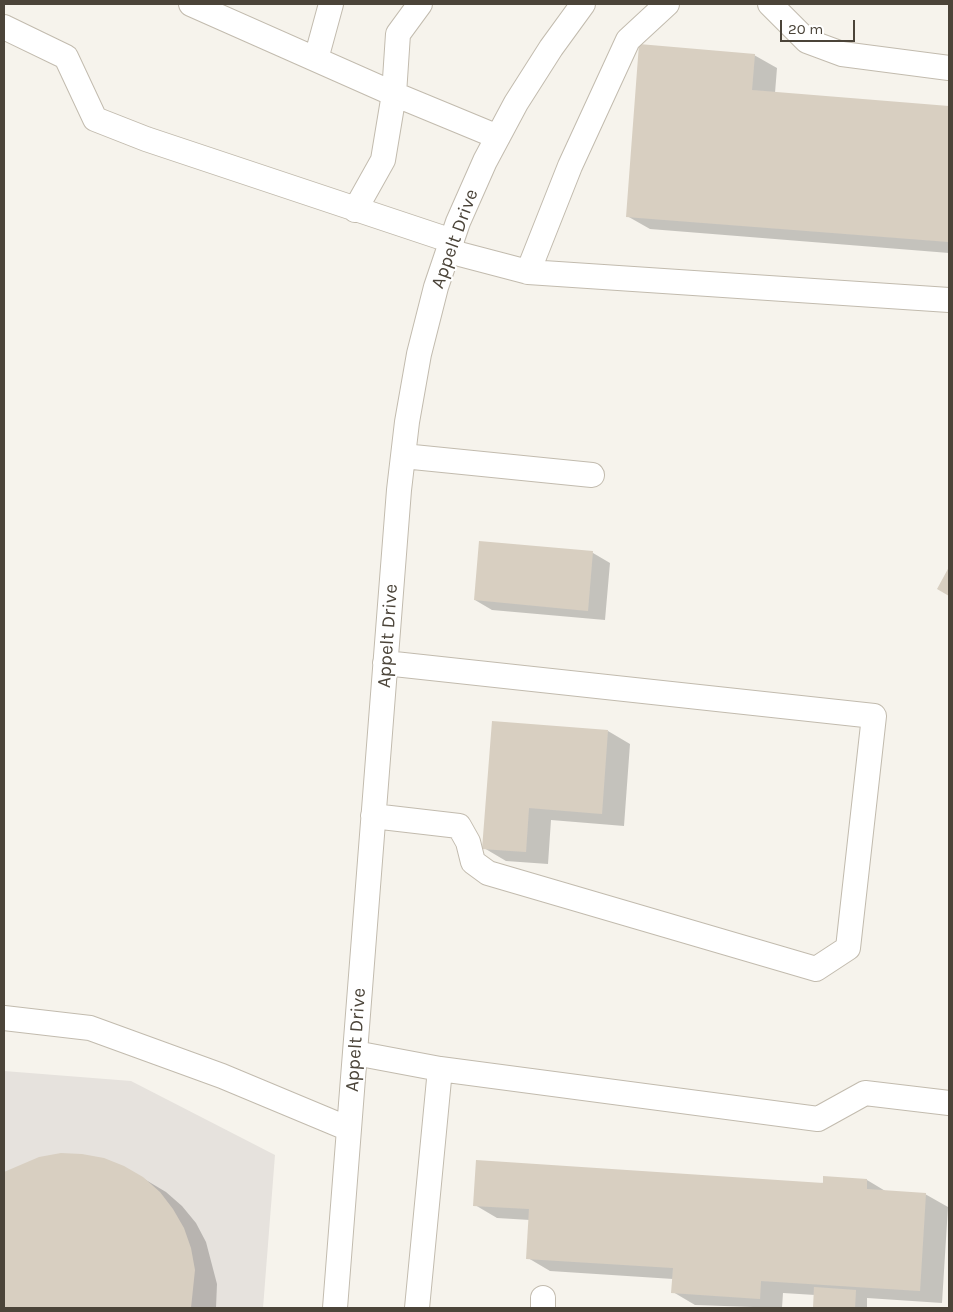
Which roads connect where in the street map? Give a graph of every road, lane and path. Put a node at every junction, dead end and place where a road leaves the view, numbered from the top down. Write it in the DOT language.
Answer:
graph roads {
  1 [pos="192,4"];
  2 [pos="331,4"];
  3 [pos="420,4"];
  4 [pos="583,4"];
  5 [pos="667,4"];
  6 [pos="770,4"];
  7 [pos="4,27"];
  8 [pos="316,59"];
  9 [pos="949,68"];
  10 [pos="394,94"];
  11 [pos="498,137"];
  12 [pos="355,210"];
  13 [pos="450,246"];
  14 [pos="528,272"];
  15 [pos="949,300"];
  16 [pos="403,456"];
  17 [pos="592,475"];
  18 [pos="386,663"];
  19 [pos="374,816"];
  20 [pos="4,1018"];
  21 [pos="355,1053"];
  22 [pos="440,1069"];
  23 [pos="949,1103"];
  24 [pos="349,1129"];
  25 [pos="335,1308"];
  26 [pos="417,1308"];
  1 -- 8 [label="street"];
  2 -- 8 [label="street"];
  3 -- 10 [label="street"];
  4 -- 11 [label="street, Appelt Drive"];
  5 -- 14 [label="street"];
  6 -- 9 [label="street"];
  7 -- 12 [label="street"];
  8 -- 10 [label="street"];
  10 -- 11 [label="street"];
  10 -- 12 [label="street"];
  11 -- 13 [label="street, Appelt Drive"];
  12 -- 13 [label="street"];
  13 -- 14 [label="street"];
  13 -- 16 [label="street, Appelt Drive"];
  14 -- 15 [label="street"];
  16 -- 17 [label="street"];
  16 -- 18 [label="street, Appelt Drive"];
  18 -- 19 [label="street, Appelt Drive"];
  18 -- 19 [label="street"];
  19 -- 21 [label="street, Appelt Drive"];
  20 -- 24 [label="street"];
  21 -- 22 [label="street"];
  21 -- 24 [label="street, Appelt Drive"];
  22 -- 23 [label="street"];
  22 -- 26 [label="street"];
  24 -- 25 [label="street, Appelt Drive"];
}
